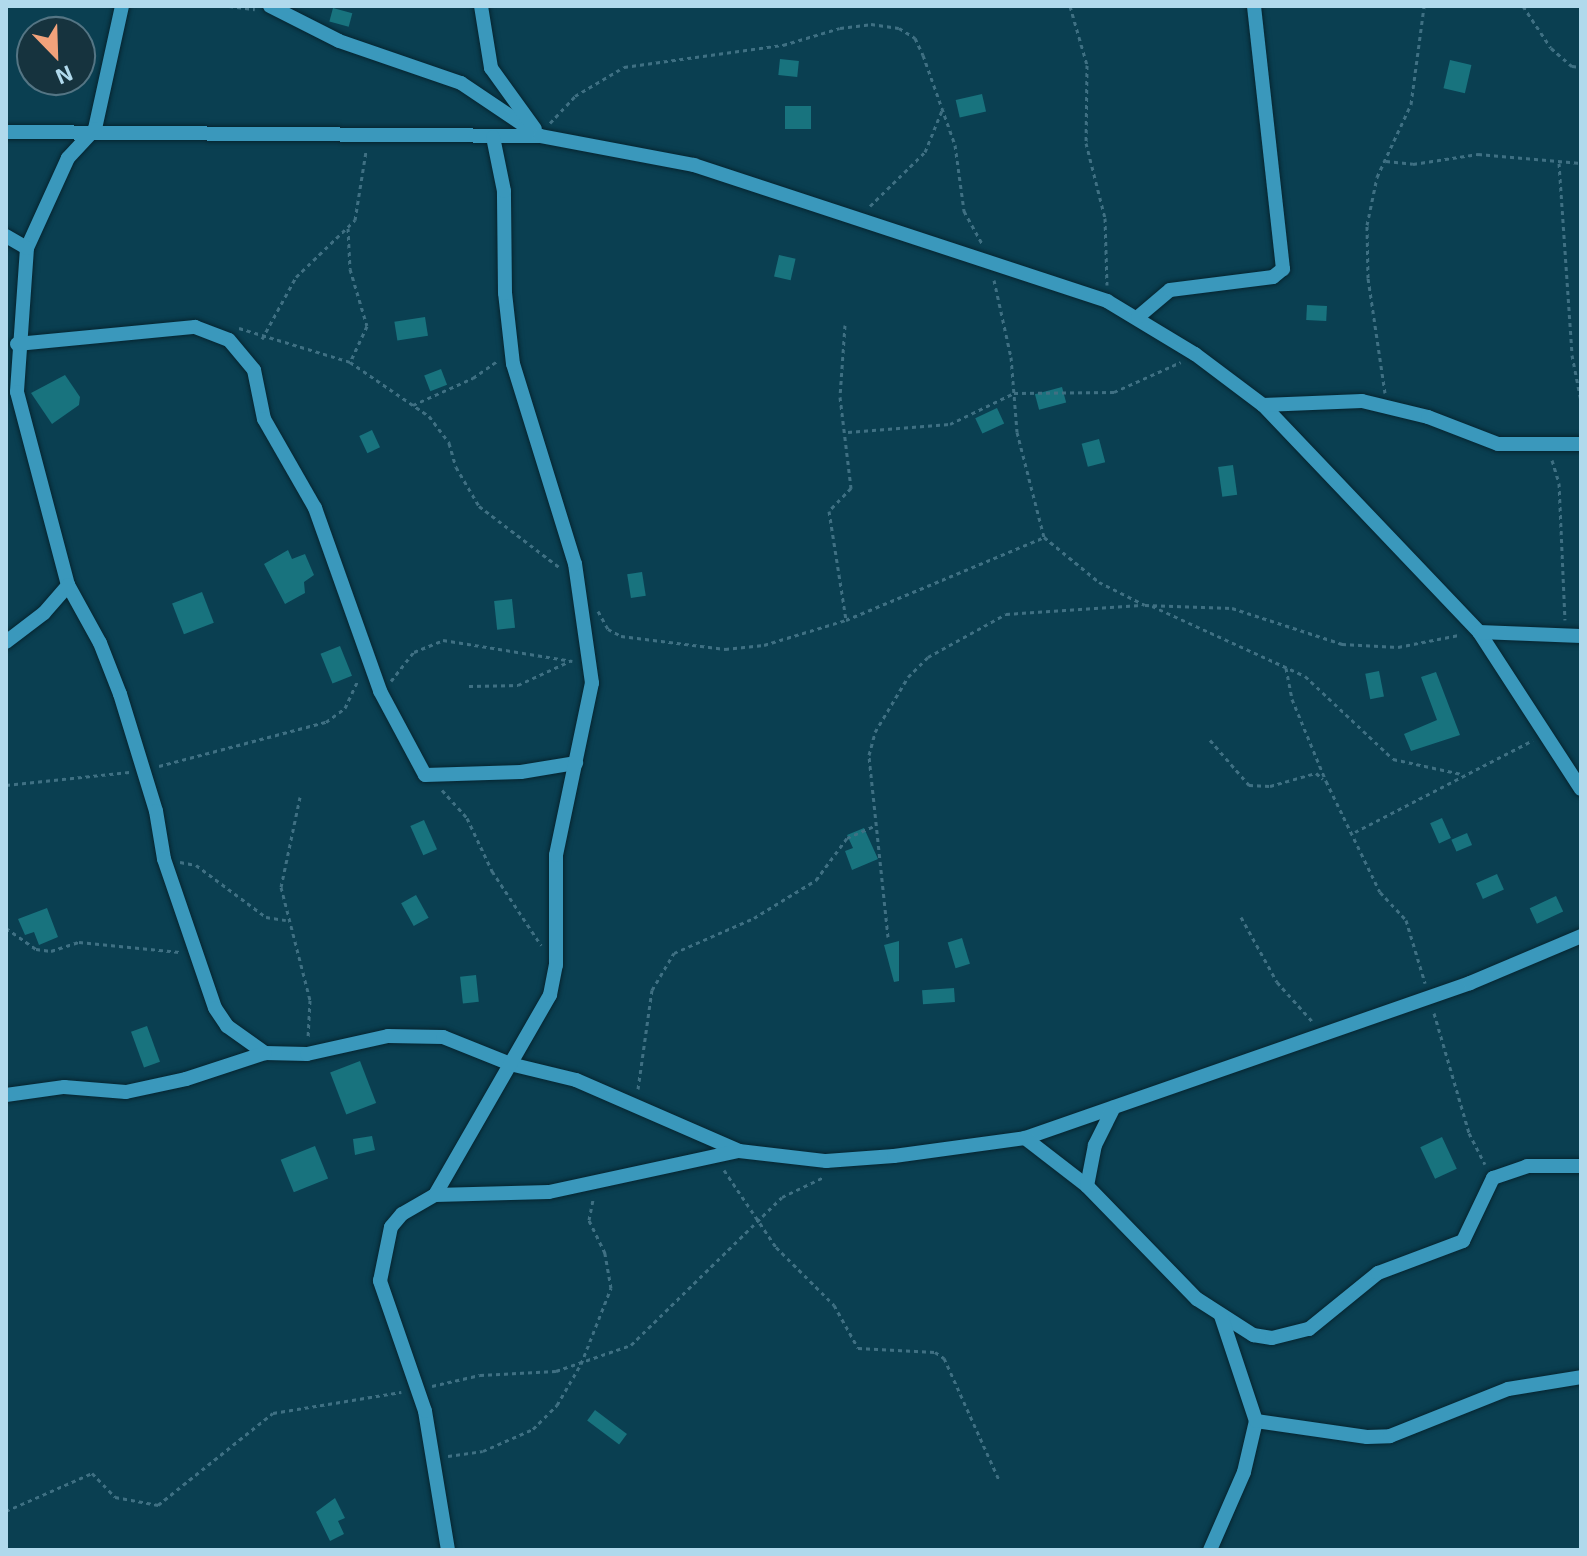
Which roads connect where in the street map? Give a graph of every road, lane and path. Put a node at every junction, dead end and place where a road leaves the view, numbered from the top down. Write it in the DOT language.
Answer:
graph roads {
  1 [pos="122,6"];
  2 [pos="229,6"];
  3 [pos="268,6"];
  4 [pos="481,6"];
  5 [pos="1070,6"];
  6 [pos="1254,6"];
  7 [pos="1424,6"];
  8 [pos="1523,6"];
  9 [pos="1581,67"];
  10 [pos="943,107"];
  11 [pos="95,129"];
  12 [pos="6,132"];
  13 [pos="368,135"];
  14 [pos="540,136"];
  15 [pos="493,137"];
  16 [pos="1386,161"];
  17 [pos="1559,163"];
  18 [pos="1581,163"];
  19 [pos="860,218"];
  20 [pos="348,228"];
  21 [pos="6,236"];
  22 [pos="27,248"];
  23 [pos="994,263"];
  24 [pos="1107,301"];
  25 [pos="1138,317"];
  26 [pos="845,325"];
  27 [pos="215,333"];
  28 [pos="262,339"];
  29 [pos="17,344"];
  30 [pos="510,346"];
  31 [pos="1195,354"];
  32 [pos="350,362"];
  33 [pos="1014,393"];
  34 [pos="1581,401"];
  35 [pos="1387,404"];
  36 [pos="413,405"];
  37 [pos="1263,405"];
  38 [pos="848,432"];
  39 [pos="1581,444"];
  40 [pos="1545,446"];
  41 [pos="1044,537"];
  42 [pos="68,585"];
  43 [pos="581,588"];
  44 [pos="1145,605"];
  45 [pos="1152,606"];
  46 [pos="846,620"];
  47 [pos="1479,632"];
  48 [pos="1575,635"];
  49 [pos="6,642"];
  50 [pos="570,661"];
  51 [pos="592,664"];
  52 [pos="1286,668"];
  53 [pos="362,669"];
  54 [pos="469,686"];
  55 [pos="380,691"];
  56 [pos="1544,735"];
  57 [pos="1210,740"];
  58 [pos="576,763"];
  59 [pos="146,773"];
  60 [pos="1461,774"];
  61 [pos="425,775"];
  62 [pos="1326,781"];
  63 [pos="6,785"];
  64 [pos="1581,789"];
  65 [pos="300,797"];
  66 [pos="874,826"];
  67 [pos="1355,833"];
  68 [pos="164,859"];
  69 [pos="1241,917"];
  70 [pos="287,920"];
  71 [pos="6,928"];
  72 [pos="1581,936"];
  73 [pos="888,937"];
  74 [pos="195,955"];
  75 [pos="556,965"];
  76 [pos="1427,999"];
  77 [pos="1326,1034"];
  78 [pos="265,1053"];
  79 [pos="307,1054"];
  80 [pos="510,1064"];
  81 [pos="6,1095"];
  82 [pos="1114,1107"];
  83 [pos="638,1109"];
  84 [pos="1025,1138"];
  85 [pos="739,1151"];
  86 [pos="715,1157"];
  87 [pos="1581,1166"];
  88 [pos="834,1174"];
  89 [pos="1493,1178"];
  90 [pos="606,1180"];
  91 [pos="1087,1186"];
  92 [pos="435,1195"];
  93 [pos="758,1219"];
  94 [pos="1221,1316"];
  95 [pos="581,1364"];
  96 [pos="1581,1377"];
  97 [pos="417,1390"];
  98 [pos="1256,1421"];
  99 [pos="436,1459"];
  100 [pos="999,1480"];
  101 [pos="6,1511"];
  102 [pos="448,1550"];
  103 [pos="1210,1550"];
  1 -- 11 [label="street"];
  2 -- 3 [label="path"];
  3 -- 14 [label="street"];
  4 -- 14 [label="street"];
  5 -- 24 [label="path"];
  6 -- 25 [label="street"];
  7 -- 16 [label="path"];
  8 -- 9 [label="path"];
  10 -- 14 [label="path"];
  10 -- 19 [label="path"];
  10 -- 23 [label="path"];
  11 -- 12 [label="street"];
  11 -- 13 [label="street"];
  11 -- 22 [label="street"];
  13 -- 15 [label="street"];
  13 -- 20 [label="path"];
  14 -- 15 [label="street"];
  14 -- 19 [label="street"];
  15 -- 30 [label="street"];
  16 -- 17 [label="path"];
  16 -- 35 [label="path"];
  17 -- 18 [label="path"];
  17 -- 34 [label="path"];
  19 -- 23 [label="street"];
  20 -- 28 [label="path"];
  20 -- 32 [label="path"];
  21 -- 22 [label="street"];
  22 -- 29 [label="street"];
  23 -- 24 [label="street"];
  23 -- 33 [label="path"];
  24 -- 25 [label="street"];
  25 -- 31 [label="street"];
  26 -- 38 [label="path"];
  27 -- 28 [label="path"];
  27 -- 29 [label="street"];
  27 -- 55 [label="street"];
  28 -- 32 [label="path"];
  29 -- 42 [label="street"];
  30 -- 36 [label="path"];
  30 -- 43 [label="street"];
  31 -- 33 [label="path"];
  31 -- 37 [label="street"];
  32 -- 36 [label="path"];
  33 -- 38 [label="path"];
  33 -- 41 [label="path"];
  35 -- 37 [label="street"];
  35 -- 40 [label="street"];
  36 -- 43 [label="path"];
  37 -- 47 [label="street"];
  38 -- 46 [label="path"];
  39 -- 40 [label="street"];
  40 -- 48 [label="path"];
  41 -- 44 [label="path"];
  41 -- 46 [label="path"];
  42 -- 49 [label="street"];
  42 -- 59 [label="street"];
  43 -- 46 [label="path"];
  43 -- 51 [label="street"];
  44 -- 45 [label="path"];
  44 -- 66 [label="path"];
  45 -- 47 [label="path"];
  45 -- 52 [label="path"];
  47 -- 48 [label="street"];
  47 -- 56 [label="street"];
  50 -- 51 [label="path"];
  50 -- 54 [label="path"];
  50 -- 55 [label="path"];
  51 -- 58 [label="street"];
  52 -- 60 [label="path"];
  52 -- 62 [label="path"];
  53 -- 59 [label="path"];
  55 -- 61 [label="street"];
  56 -- 60 [label="path"];
  56 -- 64 [label="street"];
  57 -- 62 [label="path"];
  58 -- 61 [label="street"];
  58 -- 75 [label="street"];
  59 -- 63 [label="path"];
  59 -- 68 [label="street"];
  60 -- 67 [label="path"];
  61 -- 75 [label="path"];
  62 -- 67 [label="path"];
  65 -- 70 [label="path"];
  66 -- 73 [label="path"];
  66 -- 83 [label="path"];
  67 -- 76 [label="path"];
  68 -- 70 [label="path"];
  68 -- 74 [label="street"];
  69 -- 77 [label="path"];
  70 -- 79 [label="path"];
  71 -- 74 [label="path"];
  72 -- 76 [label="street"];
  74 -- 78 [label="street"];
  75 -- 80 [label="street"];
  76 -- 77 [label="street"];
  76 -- 89 [label="path"];
  77 -- 82 [label="street"];
  78 -- 79 [label="street"];
  78 -- 81 [label="street"];
  79 -- 80 [label="street"];
  80 -- 83 [label="street"];
  80 -- 92 [label="street"];
  82 -- 84 [label="street"];
  82 -- 91 [label="street"];
  83 -- 85 [label="street"];
  84 -- 85 [label="street"];
  84 -- 91 [label="street"];
  85 -- 86 [label="street"];
  86 -- 90 [label="street"];
  86 -- 93 [label="path"];
  87 -- 89 [label="street"];
  88 -- 93 [label="path"];
  89 -- 94 [label="street"];
  90 -- 92 [label="street"];
  90 -- 95 [label="path"];
  91 -- 94 [label="street"];
  92 -- 97 [label="street"];
  93 -- 95 [label="path"];
  93 -- 100 [label="path"];
  94 -- 98 [label="street"];
  95 -- 97 [label="path"];
  95 -- 99 [label="path"];
  96 -- 98 [label="street"];
  97 -- 99 [label="street"];
  97 -- 101 [label="path"];
  98 -- 103 [label="street"];
  99 -- 102 [label="street"];
}
